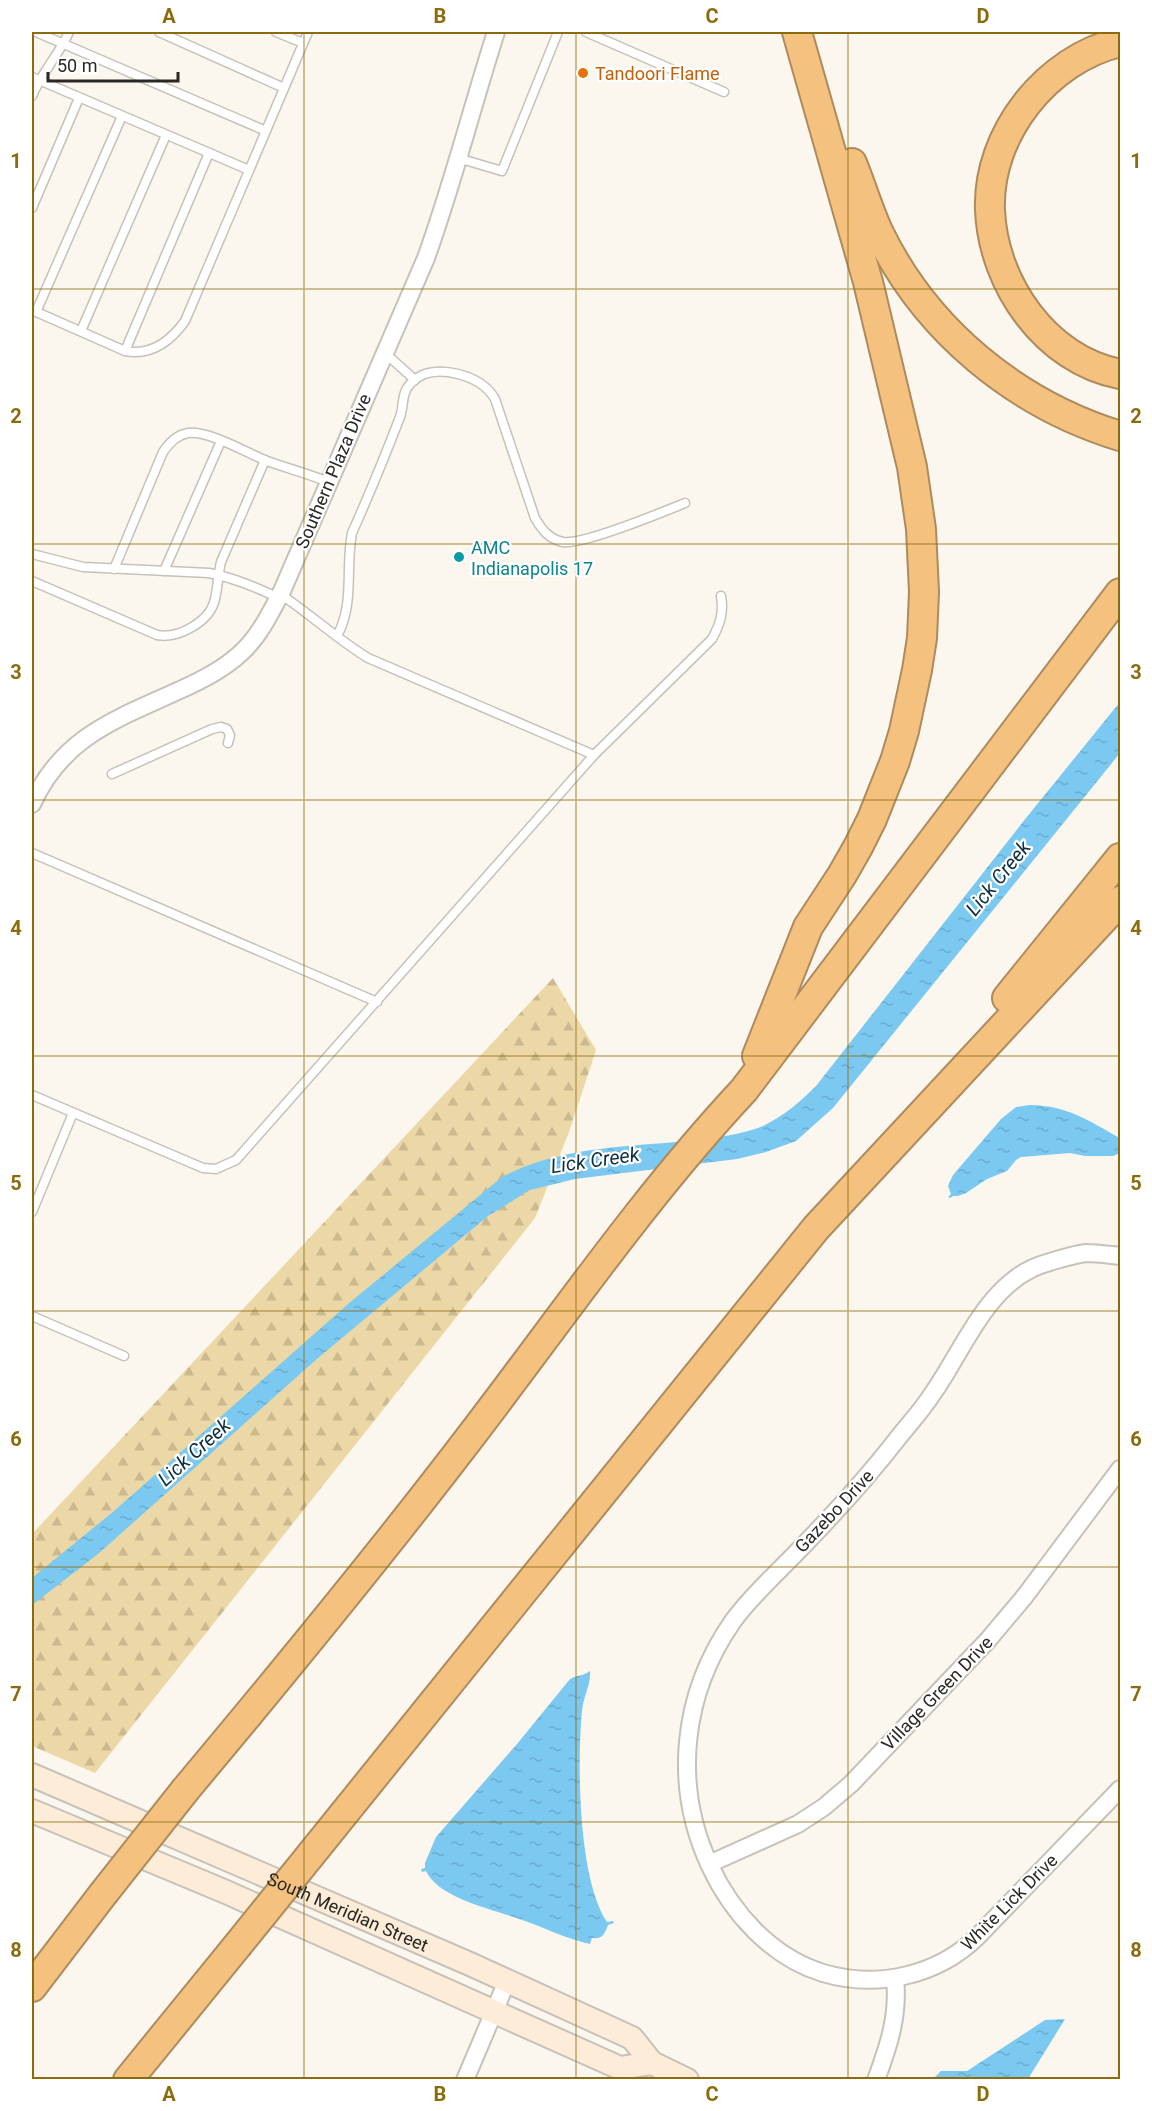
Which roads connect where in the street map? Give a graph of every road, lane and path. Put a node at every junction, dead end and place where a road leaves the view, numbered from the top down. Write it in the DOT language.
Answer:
graph roads {
  1 [pos="36,32"];
  2 [pos="69,32"];
  3 [pos="159,32"];
  4 [pos="276,32"];
  5 [pos="308,32"];
  6 [pos="496,32"];
  7 [pos="558,32"];
  8 [pos="586,32"];
  9 [pos="798,32"];
  10 [pos="1120,42"];
  11 [pos="303,43"];
  12 [pos="64,44"];
  13 [pos="35,79"];
  14 [pos="284,88"];
  15 [pos="724,92"];
  16 [pos="32,96"];
  17 [pos="80,98"];
  18 [pos="123,116"];
  19 [pos="266,131"];
  20 [pos="166,135"];
  21 [pos="209,153"];
  22 [pos="458,158"];
  23 [pos="249,171"];
  24 [pos="32,208"];
  25 [pos="34,311"];
  26 [pos="81,332"];
  27 [pos="125,351"];
  28 [pos="385,353"];
  29 [pos="1120,374"];
  30 [pos="415,380"];
  31 [pos="1120,436"];
  32 [pos="221,441"];
  33 [pos="265,460"];
  34 [pos="328,482"];
  35 [pos="685,503"];
  36 [pos="32,554"];
  37 [pos="114,569"];
  38 [pos="164,571"];
  39 [pos="217,574"];
  40 [pos="32,581"];
  41 [pos="1120,593"];
  42 [pos="279,596"];
  43 [pos="721,596"];
  44 [pos="337,636"];
  45 [pos="228,742"];
  46 [pos="594,755"];
  47 [pos="112,774"];
  48 [pos="32,804"];
  49 [pos="32,853"];
  50 [pos="1120,858"];
  51 [pos="1120,901"];
  52 [pos="377,1002"];
  53 [pos="744,1090"];
  54 [pos="32,1095"];
  55 [pos="73,1113"];
  56 [pos="871,1169"];
  57 [pos="32,1212"];
  58 [pos="1120,1256"];
  59 [pos="32,1316"];
  60 [pos="124,1356"];
  61 [pos="1120,1469"];
  62 [pos="32,1775"];
  63 [pos="1120,1789"];
  64 [pos="32,1811"];
  65 [pos="709,1864"];
  66 [pos="895,1978"];
  67 [pos="507,1980"];
  68 [pos="32,1987"];
  69 [pos="494,2010"];
  70 [pos="652,2063"];
  71 [pos="128,2079"];
  72 [pos="465,2079"];
  73 [pos="687,2079"];
  74 [pos="876,2079"];
  1 -- 12 [label="lane"];
  2 -- 12 [label="lane"];
  3 -- 14 [label="lane"];
  4 -- 11 [label="lane"];
  5 -- 11 [label="lane"];
  6 -- 22 [label="street, Southern Plaza Drive"];
  7 -- 22 [label="lane"];
  8 -- 15 [label="lane"];
  9 -- 31 [label="highway"];
  9 -- 53 [label="highway"];
  10 -- 29 [label="highway"];
  11 -- 14 [label="lane"];
  12 -- 13 [label="lane"];
  12 -- 19 [label="lane"];
  13 -- 16 [label="lane"];
  13 -- 17 [label="lane"];
  14 -- 19 [label="lane"];
  17 -- 18 [label="lane"];
  17 -- 24 [label="lane"];
  18 -- 20 [label="lane"];
  18 -- 25 [label="lane"];
  19 -- 23 [label="lane"];
  20 -- 21 [label="lane"];
  20 -- 26 [label="lane"];
  21 -- 23 [label="lane"];
  21 -- 27 [label="lane"];
  22 -- 28 [label="street, Southern Plaza Drive"];
  23 -- 27 [label="lane"];
  25 -- 26 [label="lane"];
  26 -- 27 [label="lane"];
  28 -- 30 [label="lane"];
  28 -- 34 [label="street, Southern Plaza Drive"];
  30 -- 35 [label="lane"];
  30 -- 44 [label="lane"];
  32 -- 33 [label="lane"];
  32 -- 37 [label="lane"];
  32 -- 38 [label="lane"];
  33 -- 34 [label="lane"];
  33 -- 39 [label="lane"];
  34 -- 42 [label="street, Southern Plaza Drive"];
  36 -- 37 [label="lane"];
  37 -- 38 [label="lane"];
  38 -- 39 [label="lane"];
  39 -- 40 [label="lane"];
  39 -- 42 [label="lane"];
  41 -- 53 [label="highway"];
  42 -- 44 [label="lane"];
  42 -- 48 [label="street, Southern Plaza Drive"];
  43 -- 46 [label="lane"];
  44 -- 46 [label="lane"];
  45 -- 47 [label="lane"];
  46 -- 52 [label="lane"];
  49 -- 52 [label="lane"];
  50 -- 56 [label="highway"];
  51 -- 56 [label="highway"];
  52 -- 55 [label="lane"];
  53 -- 68 [label="highway, bridge"];
  54 -- 55 [label="lane"];
  55 -- 57 [label="lane"];
  56 -- 71 [label="highway, bridge"];
  58 -- 65 [label="street, Gazebo Drive"];
  59 -- 60 [label="lane"];
  61 -- 65 [label="street, Village Green Drive"];
  62 -- 67 [label="main road, South Meridian Street"];
  63 -- 66 [label="street, White Lick Drive"];
  64 -- 69 [label="main road, South Meridian Street"];
  65 -- 66 [label="street, White Lick Drive"];
  66 -- 74 [label="street"];
  67 -- 69 [label="street"];
  67 -- 70 [label="main road, South Meridian Street"];
  69 -- 70 [label="main road, South Meridian Street"];
  69 -- 72 [label="street"];
  70 -- 73 [label="main road, South Meridian Street"];
}
